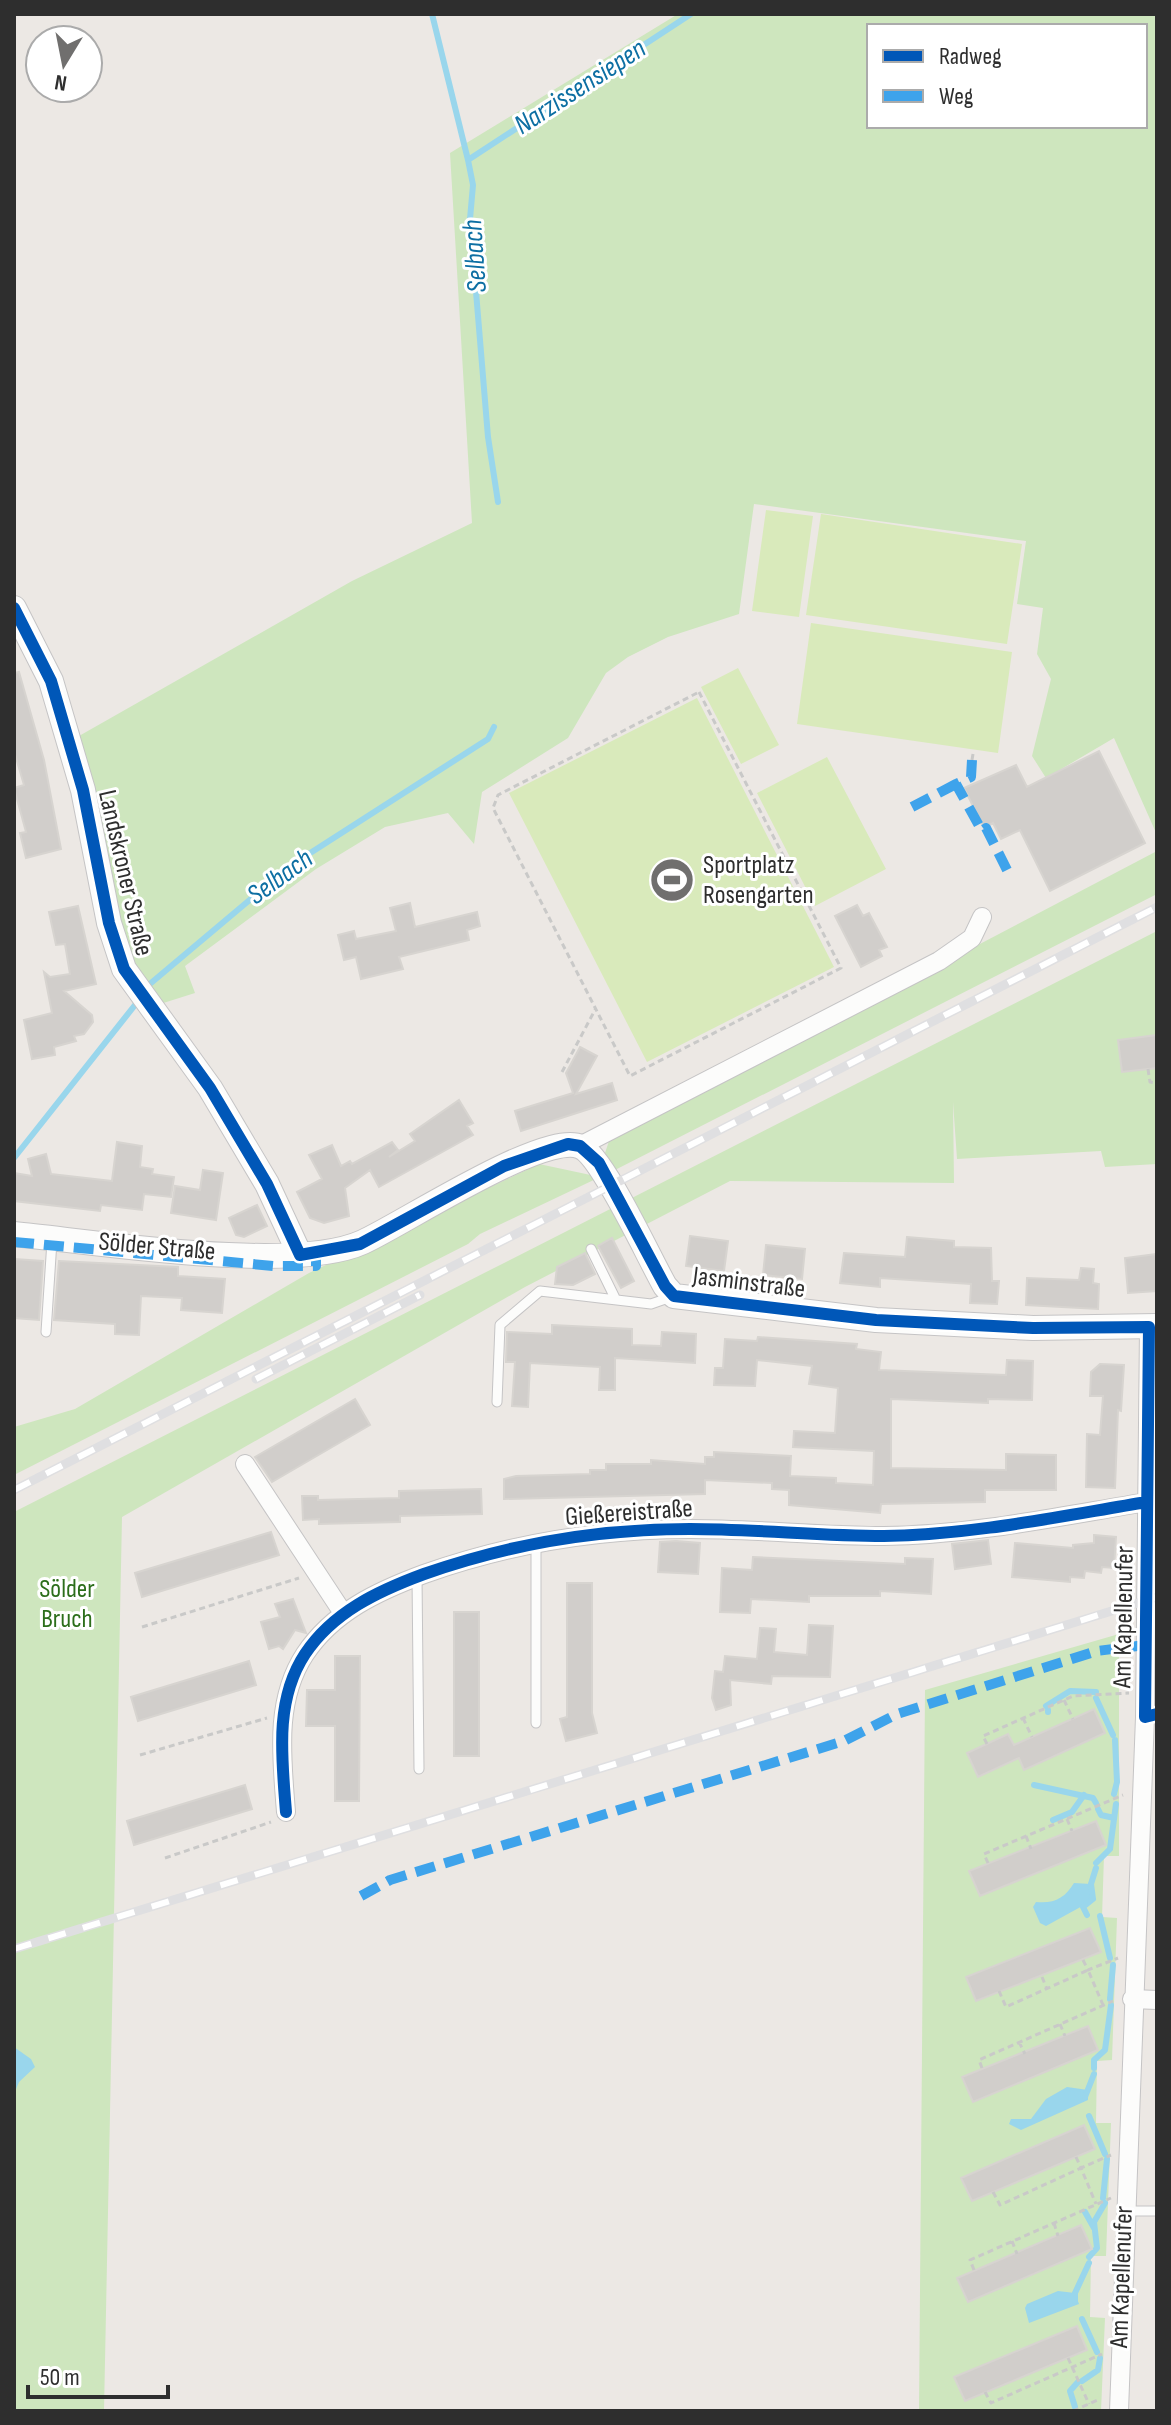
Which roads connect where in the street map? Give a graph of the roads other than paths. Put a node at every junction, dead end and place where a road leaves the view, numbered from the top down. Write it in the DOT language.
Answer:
graph roads {
  1 [pos="14,608"];
  2 [pos="982,917"];
  3 [pos="580,1146"];
  4 [pos="14,1234"];
  5 [pos="52,1238"];
  6 [pos="591,1249"];
  7 [pos="300,1255"];
  8 [pos="674,1296"];
  9 [pos="616,1300"];
  10 [pos="1153,1326"];
  11 [pos="46,1332"];
  12 [pos="497,1402"];
  13 [pos="245,1464"];
  14 [pos="1147,1502"];
  15 [pos="536,1543"];
  16 [pos="417,1577"];
  17 [pos="343,1613"];
  18 [pos="1151,1715"];
  19 [pos="536,1723"];
  20 [pos="419,1769"];
  21 [pos="286,1812"];
  22 [pos="1132,1997"];
  23 [pos="1157,2000"];
  24 [pos="1124,2211"];
  25 [pos="1157,2211"];
  26 [pos="1119,2411"];
  1 -- 7 [label="street, Landskroner Straße"];
  2 -- 3 [label="street"];
  3 -- 7 [label="street"];
  3 -- 8 [label="street, Jasminstraße"];
  4 -- 5 [label="street, Sölder Straße"];
  5 -- 7 [label="street, Sölder Straße"];
  5 -- 11 [label="lane"];
  6 -- 9 [label="lane"];
  8 -- 9 [label="lane"];
  8 -- 10 [label="street, Jasminstraße"];
  9 -- 12 [label="lane"];
  10 -- 14 [label="street, Am Kapellenufer"];
  13 -- 17 [label="street"];
  14 -- 15 [label="street, Gießereistraße"];
  14 -- 18 [label="street, Am Kapellenufer"];
  15 -- 16 [label="street, Gießereistraße"];
  15 -- 19 [label="lane"];
  16 -- 17 [label="street, Gießereistraße"];
  16 -- 20 [label="lane"];
  17 -- 21 [label="street, Gießereistraße"];
  18 -- 22 [label="street, Am Kapellenufer"];
  22 -- 23 [label="street"];
  22 -- 24 [label="street, Am Kapellenufer"];
  24 -- 25 [label="lane"];
  24 -- 26 [label="street, Am Kapellenufer"];
}
